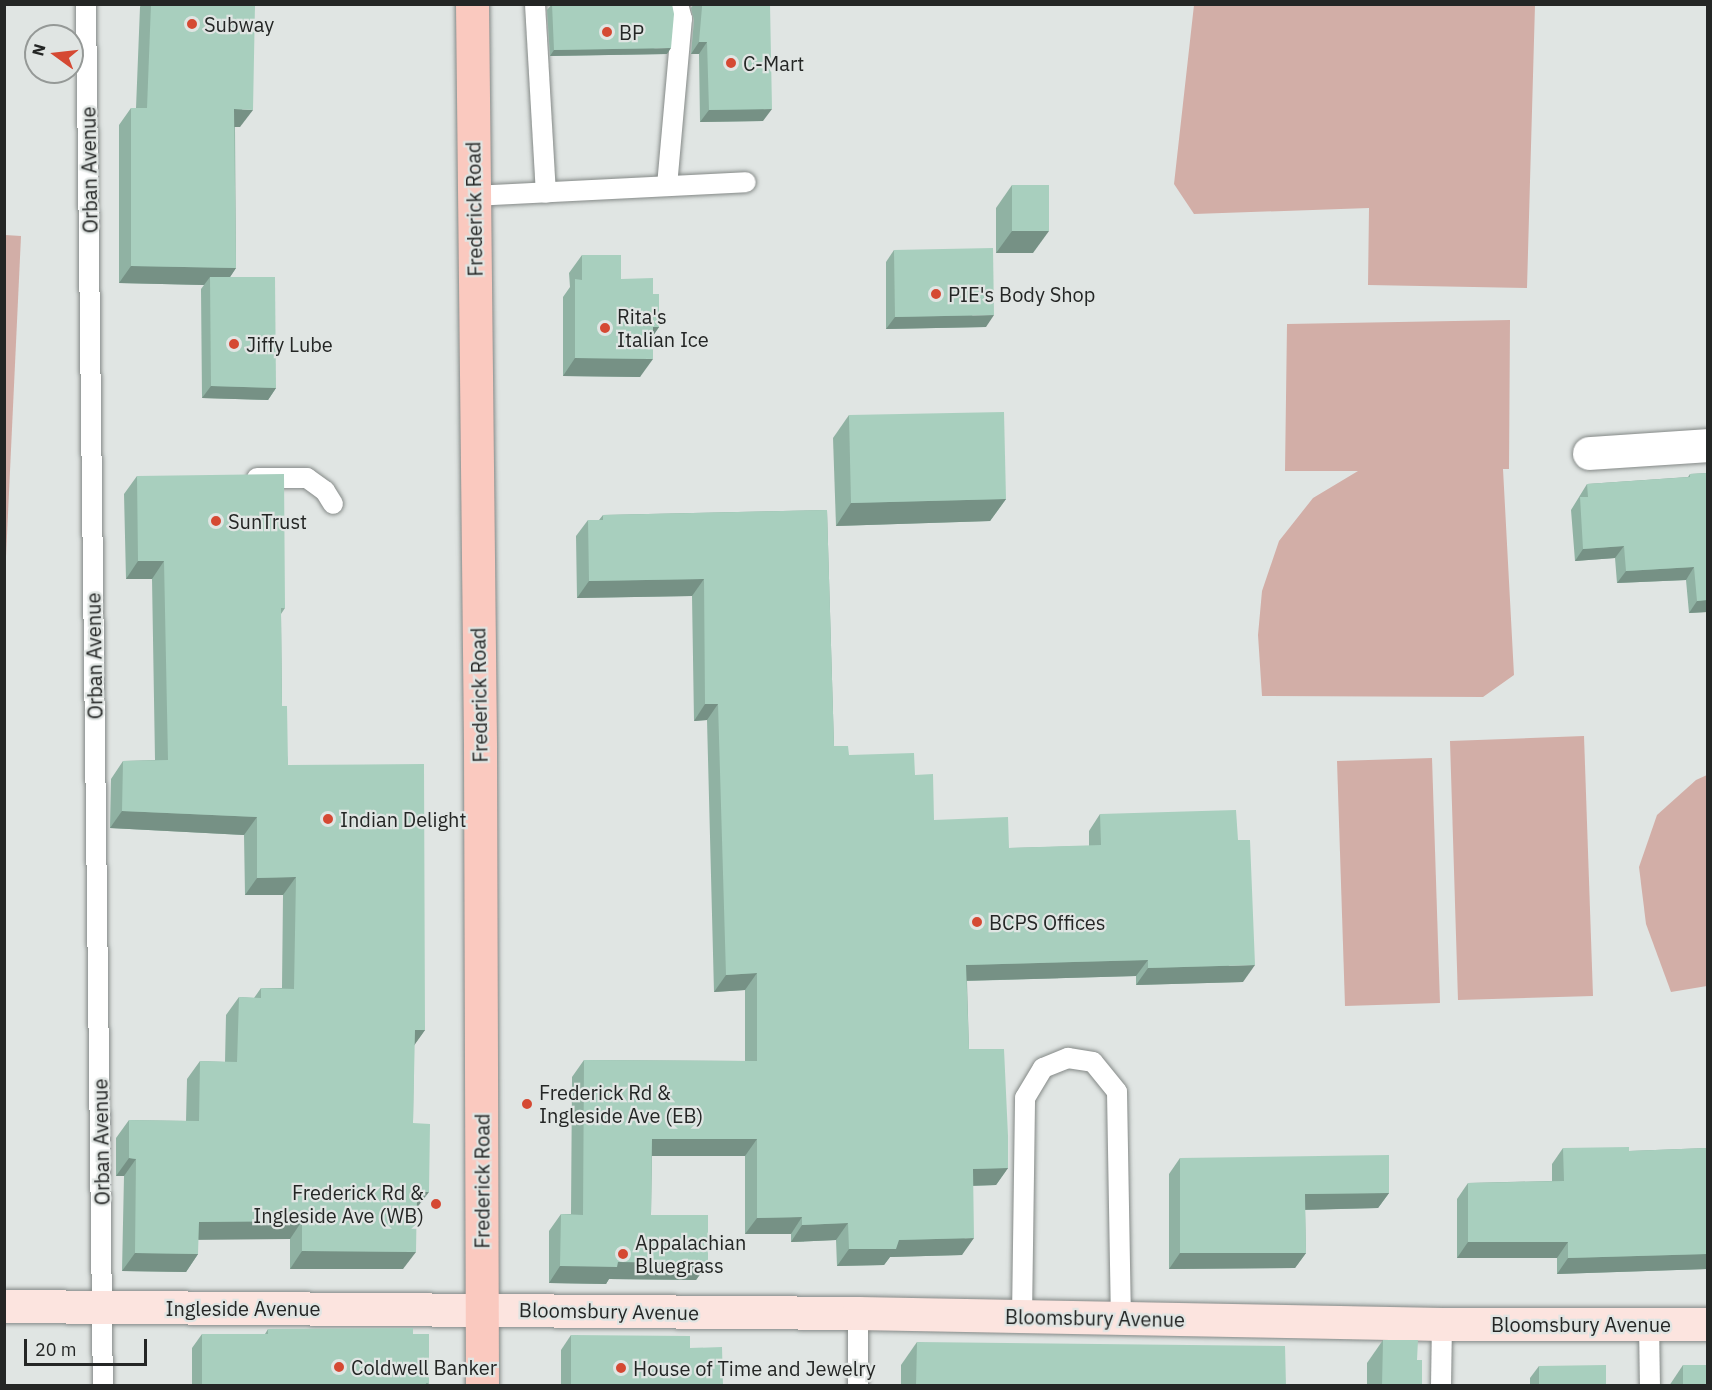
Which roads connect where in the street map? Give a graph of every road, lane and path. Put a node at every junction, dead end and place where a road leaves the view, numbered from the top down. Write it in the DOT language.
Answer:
graph roads {
  1 [pos="87,4"];
  2 [pos="472,4"];
  3 [pos="535,4"];
  4 [pos="678,4"];
  5 [pos="746,182"];
  6 [pos="667,186"];
  7 [pos="546,193"];
  8 [pos="473,196"];
  9 [pos="1707,445"];
  10 [pos="1589,453"];
  11 [pos="236,478"];
  12 [pos="333,504"];
  13 [pos="4,1306"];
  14 [pos="103,1308"];
  15 [pos="482,1310"];
  16 [pos="858,1313"];
  17 [pos="1022,1317"];
  18 [pos="1121,1318"];
  19 [pos="1442,1324"];
  20 [pos="1649,1324"];
  21 [pos="1707,1324"];
  22 [pos="103,1386"];
  23 [pos="482,1386"];
  24 [pos="858,1386"];
  25 [pos="1441,1386"];
  26 [pos="1650,1386"];
  1 -- 14 [label="lane, Orban Avenue"];
  2 -- 8 [label="main road, Frederick Road"];
  3 -- 7 [label="lane"];
  4 -- 6 [label="lane"];
  5 -- 6 [label="lane"];
  6 -- 7 [label="lane"];
  7 -- 8 [label="lane"];
  8 -- 15 [label="main road, Frederick Road"];
  9 -- 10 [label="street"];
  11 -- 12 [label="lane"];
  13 -- 14 [label="main road, Ingleside Avenue"];
  14 -- 15 [label="main road, Ingleside Avenue"];
  14 -- 22 [label="lane, Orban Avenue"];
  15 -- 16 [label="main road, Bloomsbury Avenue"];
  15 -- 23 [label="main road, Frederick Road"];
  16 -- 17 [label="main road, Bloomsbury Avenue"];
  16 -- 24 [label="lane"];
  17 -- 18 [label="main road, Bloomsbury Avenue"];
  17 -- 18 [label="lane"];
  18 -- 19 [label="main road, Bloomsbury Avenue"];
  19 -- 20 [label="main road, Bloomsbury Avenue"];
  19 -- 25 [label="lane"];
  20 -- 21 [label="main road, Bloomsbury Avenue"];
  20 -- 26 [label="lane"];
}
